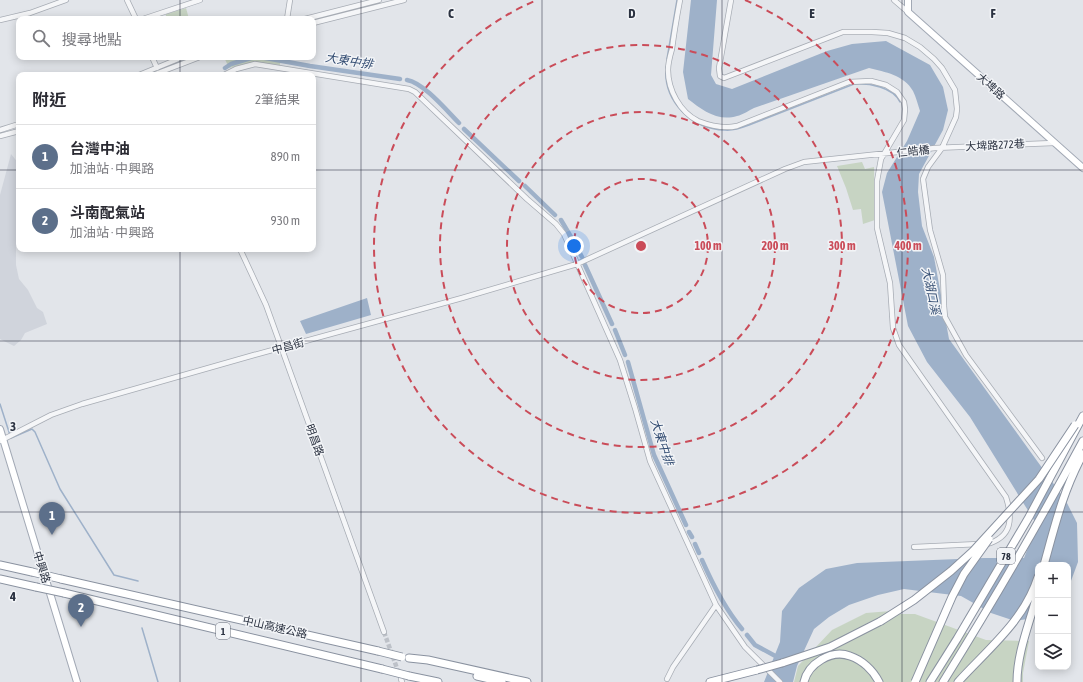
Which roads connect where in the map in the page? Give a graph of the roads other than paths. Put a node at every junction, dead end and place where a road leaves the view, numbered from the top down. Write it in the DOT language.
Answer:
graph roads {
  1 [pos="66,0"];
  2 [pos="127,0"];
  3 [pos="200,0"];
  4 [pos="290,0"];
  5 [pos="379,0"];
  6 [pos="404,0"];
  7 [pos="680,0"];
  8 [pos="732,0"];
  9 [pos="894,0"];
  10 [pos="908,0"];
  11 [pos="908,12"];
  12 [pos="135,16"];
  13 [pos="152,16"];
  14 [pos="287,16"];
  15 [pos="316,16"];
  16 [pos="0,20"];
  17 [pos="316,22"];
  18 [pos="153,60"];
  19 [pos="175,60"];
  20 [pos="193,60"];
  21 [pos="156,67"];
  22 [pos="145,72"];
  23 [pos="158,72"];
  24 [pos="164,72"];
  25 [pos="230,72"];
  26 [pos="295,72"];
  27 [pos="316,75"];
  28 [pos="16,125"];
  29 [pos="0,130"];
  30 [pos="16,132"];
  31 [pos="0,136"];
  32 [pos="1054,143"];
  33 [pos="936,148"];
  34 [pos="942,148"];
  35 [pos="884,154"];
  36 [pos="1083,168"];
  37 [pos="241,252"];
  38 [pos="577,264"];
  39 [pos="282,348"];
  40 [pos="1083,409"];
  41 [pos="1083,416"];
  42 [pos="1076,426"];
  43 [pos="0,429"];
  44 [pos="6,438"];
  45 [pos="1083,441"];
  46 [pos="1083,454"];
  47 [pos="1042,458"];
  48 [pos="1011,510"];
  49 [pos="914,547"];
  50 [pos="1045,562"];
  51 [pos="0,565"];
  52 [pos="0,579"];
  53 [pos="1035,587"];
  54 [pos="1036,598"];
  55 [pos="716,605"];
  56 [pos="384,632"];
  57 [pos="406,658"];
  58 [pos="413,676"];
  59 [pos="667,679"];
  60 [pos="77,682"];
  61 [pos="431,682"];
  62 [pos="438,682"];
  63 [pos="502,682"];
  64 [pos="527,682"];
  65 [pos="710,682"];
  66 [pos="780,682"];
  67 [pos="804,682"];
  68 [pos="879,682"];
  69 [pos="915,682"];
  70 [pos="930,682"];
  71 [pos="943,682"];
  72 [pos="958,682"];
  73 [pos="1017,682"];
  1 -- 16 [label="street"];
  2 -- 12 [label="street"];
  3 -- 13 [label="street"];
  4 -- 14 [label="street"];
  5 -- 15 [label="street"];
  6 -- 17 [label="street"];
  7 -- 35 [label="street"];
  8 -- 34 [label="street"];
  9 -- 11 [label="street"];
  10 -- 11 [label="main road"];
  11 -- 32 [label="main road, 大埤路"];
  18 -- 21 [label="street"];
  19 -- 21 [label="street"];
  20 -- 24 [label="street"];
  21 -- 22 [label="street"];
  21 -- 23 [label="street"];
  25 -- 26 [label="street"];
  27 -- 38 [label="street"];
  28 -- 29 [label="street"];
  30 -- 31 [label="street"];
  32 -- 34 [label="street, 大埤路272巷"];
  32 -- 36 [label="main road, 大埤路"];
  33 -- 34 [label="street, 大埤路272巷"];
  33 -- 35 [label="street, 仁皓橋"];
  34 -- 47 [label="street"];
  35 -- 38 [label="street, 中昌街"];
  35 -- 49 [label="street"];
  37 -- 39 [label="street, 明昌路"];
  38 -- 39 [label="street, 中昌街"];
  38 -- 55 [label="street"];
  39 -- 44 [label="street, 中昌街"];
  39 -- 56 [label="street, 明昌路"];
  40 -- 42 [label="highway"];
  41 -- 42 [label="highway, 78"];
  42 -- 48 [label="highway, bridge"];
  42 -- 70 [label="highway, 78"];
  43 -- 44 [label="main road, 中興路"];
  44 -- 60 [label="main road, 中興路"];
  45 -- 71 [label="highway, 78"];
  46 -- 50 [label="highway"];
  48 -- 65 [label="highway, bridge"];
  48 -- 69 [label="highway, bridge"];
  51 -- 57 [label="highway, 中山高速公路 / 1, bridge"];
  52 -- 58 [label="highway, 中山高速公路 / 1, bridge"];
  53 -- 72 [label="highway"];
  54 -- 73 [label="highway"];
  55 -- 59 [label="street"];
  55 -- 66 [label="street"];
  57 -- 63 [label="highway, 中山高速公路 / 1"];
  57 -- 64 [label="highway"];
  58 -- 61 [label="highway"];
  58 -- 62 [label="highway, 中山高速公路 / 1"];
  67 -- 68 [label="highway"];
}
